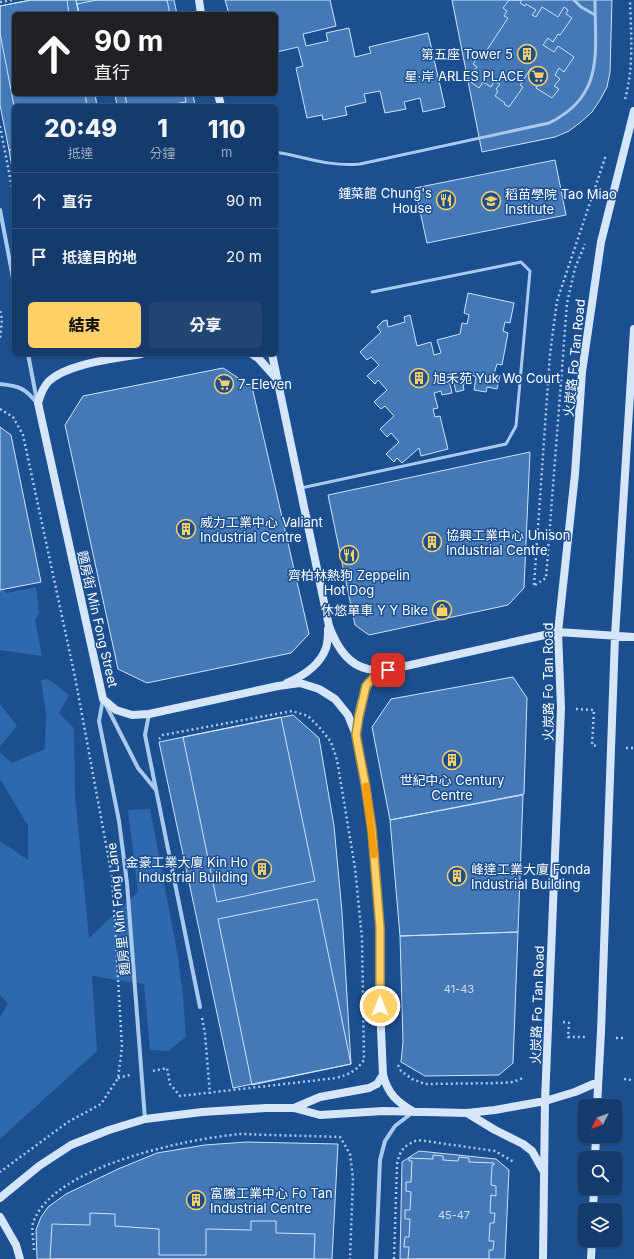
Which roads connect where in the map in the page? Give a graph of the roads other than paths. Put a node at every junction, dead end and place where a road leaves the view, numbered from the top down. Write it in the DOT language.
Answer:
graph roads {
  1 [pos="198,0"];
  2 [pos="574,0"];
  3 [pos="595,0"];
  4 [pos="201,12"];
  5 [pos="595,15"];
  6 [pos="634,111"];
  7 [pos="278,152"];
  8 [pos="0,210"];
  9 [pos="12,273"];
  10 [pos="372,292"];
  11 [pos="634,330"];
  12 [pos="28,356"];
  13 [pos="131,356"];
  14 [pos="256,356"];
  15 [pos="272,356"];
  16 [pos="277,380"];
  17 [pos="0,384"];
  18 [pos="38,404"];
  19 [pos="299,489"];
  20 [pos="328,626"];
  21 [pos="558,632"];
  22 [pos="615,636"];
  23 [pos="634,637"];
  24 [pos="388,670"];
  25 [pos="278,686"];
  26 [pos="104,699"];
  27 [pos="149,714"];
  28 [pos="356,735"];
  29 [pos="157,792"];
  30 [pos="200,1007"];
  31 [pos="382,1075"];
  32 [pos="598,1082"];
  33 [pos="597,1099"];
  34 [pos="545,1101"];
  35 [pos="294,1108"];
  36 [pos="414,1112"];
  37 [pos="467,1113"];
  38 [pos="145,1119"];
  39 [pos="544,1172"];
  40 [pos="0,1198"];
  41 [pos="0,1217"];
  42 [pos="592,1247"];
  43 [pos="20,1259"];
  44 [pos="376,1259"];
  45 [pos="543,1259"];
  46 [pos="591,1259"];
  1 -- 4 [label="street"];
  2 -- 5 [label="lane"];
  3 -- 5 [label="lane"];
  5 -- 7 [label="lane"];
  6 -- 21 [label="street, 火炭路 Fo Tan Road"];
  8 -- 9 [label="street"];
  10 -- 19 [label="lane"];
  11 -- 22 [label="street"];
  12 -- 18 [label="street, 麵房街 Min Fong Street"];
  13 -- 18 [label="street"];
  14 -- 16 [label="street"];
  15 -- 16 [label="street"];
  16 -- 19 [label="street"];
  17 -- 18 [label="street"];
  18 -- 26 [label="street, 麵房街 Min Fong Street"];
  19 -- 20 [label="street"];
  20 -- 24 [label="street"];
  20 -- 25 [label="street"];
  21 -- 22 [label="street"];
  21 -- 24 [label="street"];
  21 -- 34 [label="street, 火炭路 Fo Tan Road"];
  22 -- 23 [label="street"];
  22 -- 32 [label="street"];
  24 -- 28 [label="street"];
  25 -- 27 [label="street, 麵房街 Min Fong Street"];
  25 -- 28 [label="street"];
  26 -- 27 [label="street, 麵房街 Min Fong Street"];
  26 -- 29 [label="street"];
  26 -- 38 [label="street, 麵房里 Min Fong Lane"];
  27 -- 29 [label="street"];
  28 -- 31 [label="street"];
  29 -- 30 [label="street"];
  31 -- 35 [label="street"];
  31 -- 36 [label="street"];
  32 -- 33 [label="street"];
  32 -- 34 [label="street"];
  34 -- 37 [label="street"];
  34 -- 39 [label="street, 火炭路 Fo Tan Road"];
  35 -- 36 [label="street"];
  35 -- 38 [label="street"];
  36 -- 37 [label="street"];
  36 -- 44 [label="street"];
  37 -- 39 [label="street"];
  38 -- 40 [label="street"];
  39 -- 45 [label="street, 火炭路 Fo Tan Road"];
  41 -- 43 [label="street"];
  42 -- 46 [label="street"];
}
